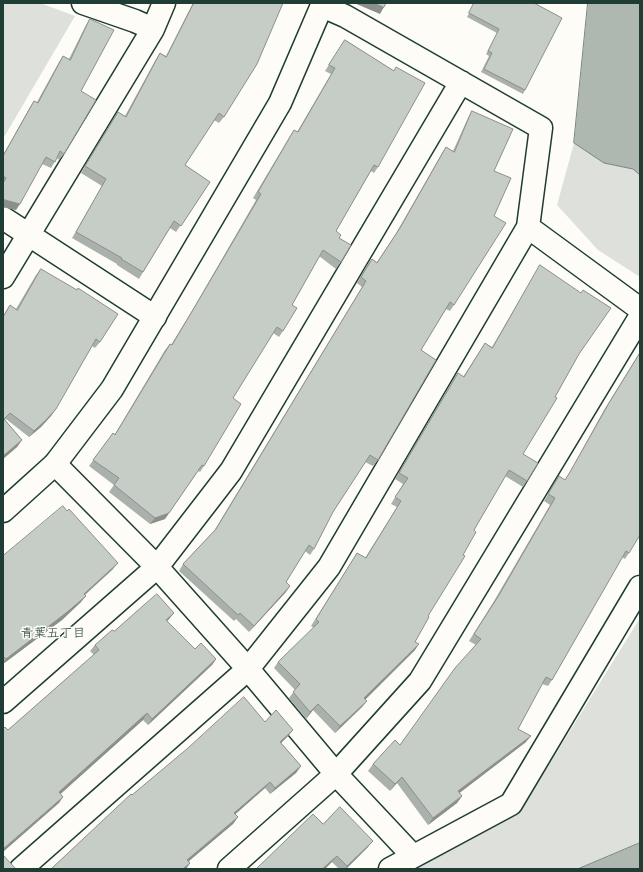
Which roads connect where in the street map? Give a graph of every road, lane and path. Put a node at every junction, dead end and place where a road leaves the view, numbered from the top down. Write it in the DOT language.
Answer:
graph roads {
  1 [pos="83,3"];
  2 [pos="164,3"];
  3 [pos="323,4"];
  4 [pos="153,29"];
  5 [pos="461,82"];
  6 [pos="3,218"];
  7 [pos="528,228"];
  8 [pos="29,234"];
  9 [pos="3,277"];
  10 [pos="640,309"];
  11 [pos="156,317"];
  12 [pos="640,317"];
  13 [pos="56,464"];
  14 [pos="3,511"];
  15 [pos="156,567"];
  16 [pos="640,587"];
  17 [pos="248,669"];
  18 [pos="3,702"];
  19 [pos="336,774"];
  20 [pos="414,856"];
  21 [pos="21,869"];
  22 [pos="229,869"];
  23 [pos="390,869"];
  1 -- 4 [label="street"];
  2 -- 4 [label="street"];
  3 -- 5 [label="street"];
  3 -- 11 [label="street"];
  4 -- 8 [label="street"];
  5 -- 7 [label="street"];
  5 -- 15 [label="street"];
  6 -- 8 [label="street"];
  7 -- 10 [label="street"];
  7 -- 17 [label="street"];
  8 -- 9 [label="street"];
  8 -- 11 [label="street"];
  11 -- 13 [label="street"];
  12 -- 19 [label="street"];
  13 -- 14 [label="street"];
  13 -- 15 [label="street"];
  15 -- 17 [label="street"];
  15 -- 18 [label="street"];
  16 -- 20 [label="street"];
  17 -- 19 [label="street"];
  17 -- 21 [label="street"];
  19 -- 20 [label="street"];
  19 -- 22 [label="street"];
  20 -- 23 [label="street"];
}
